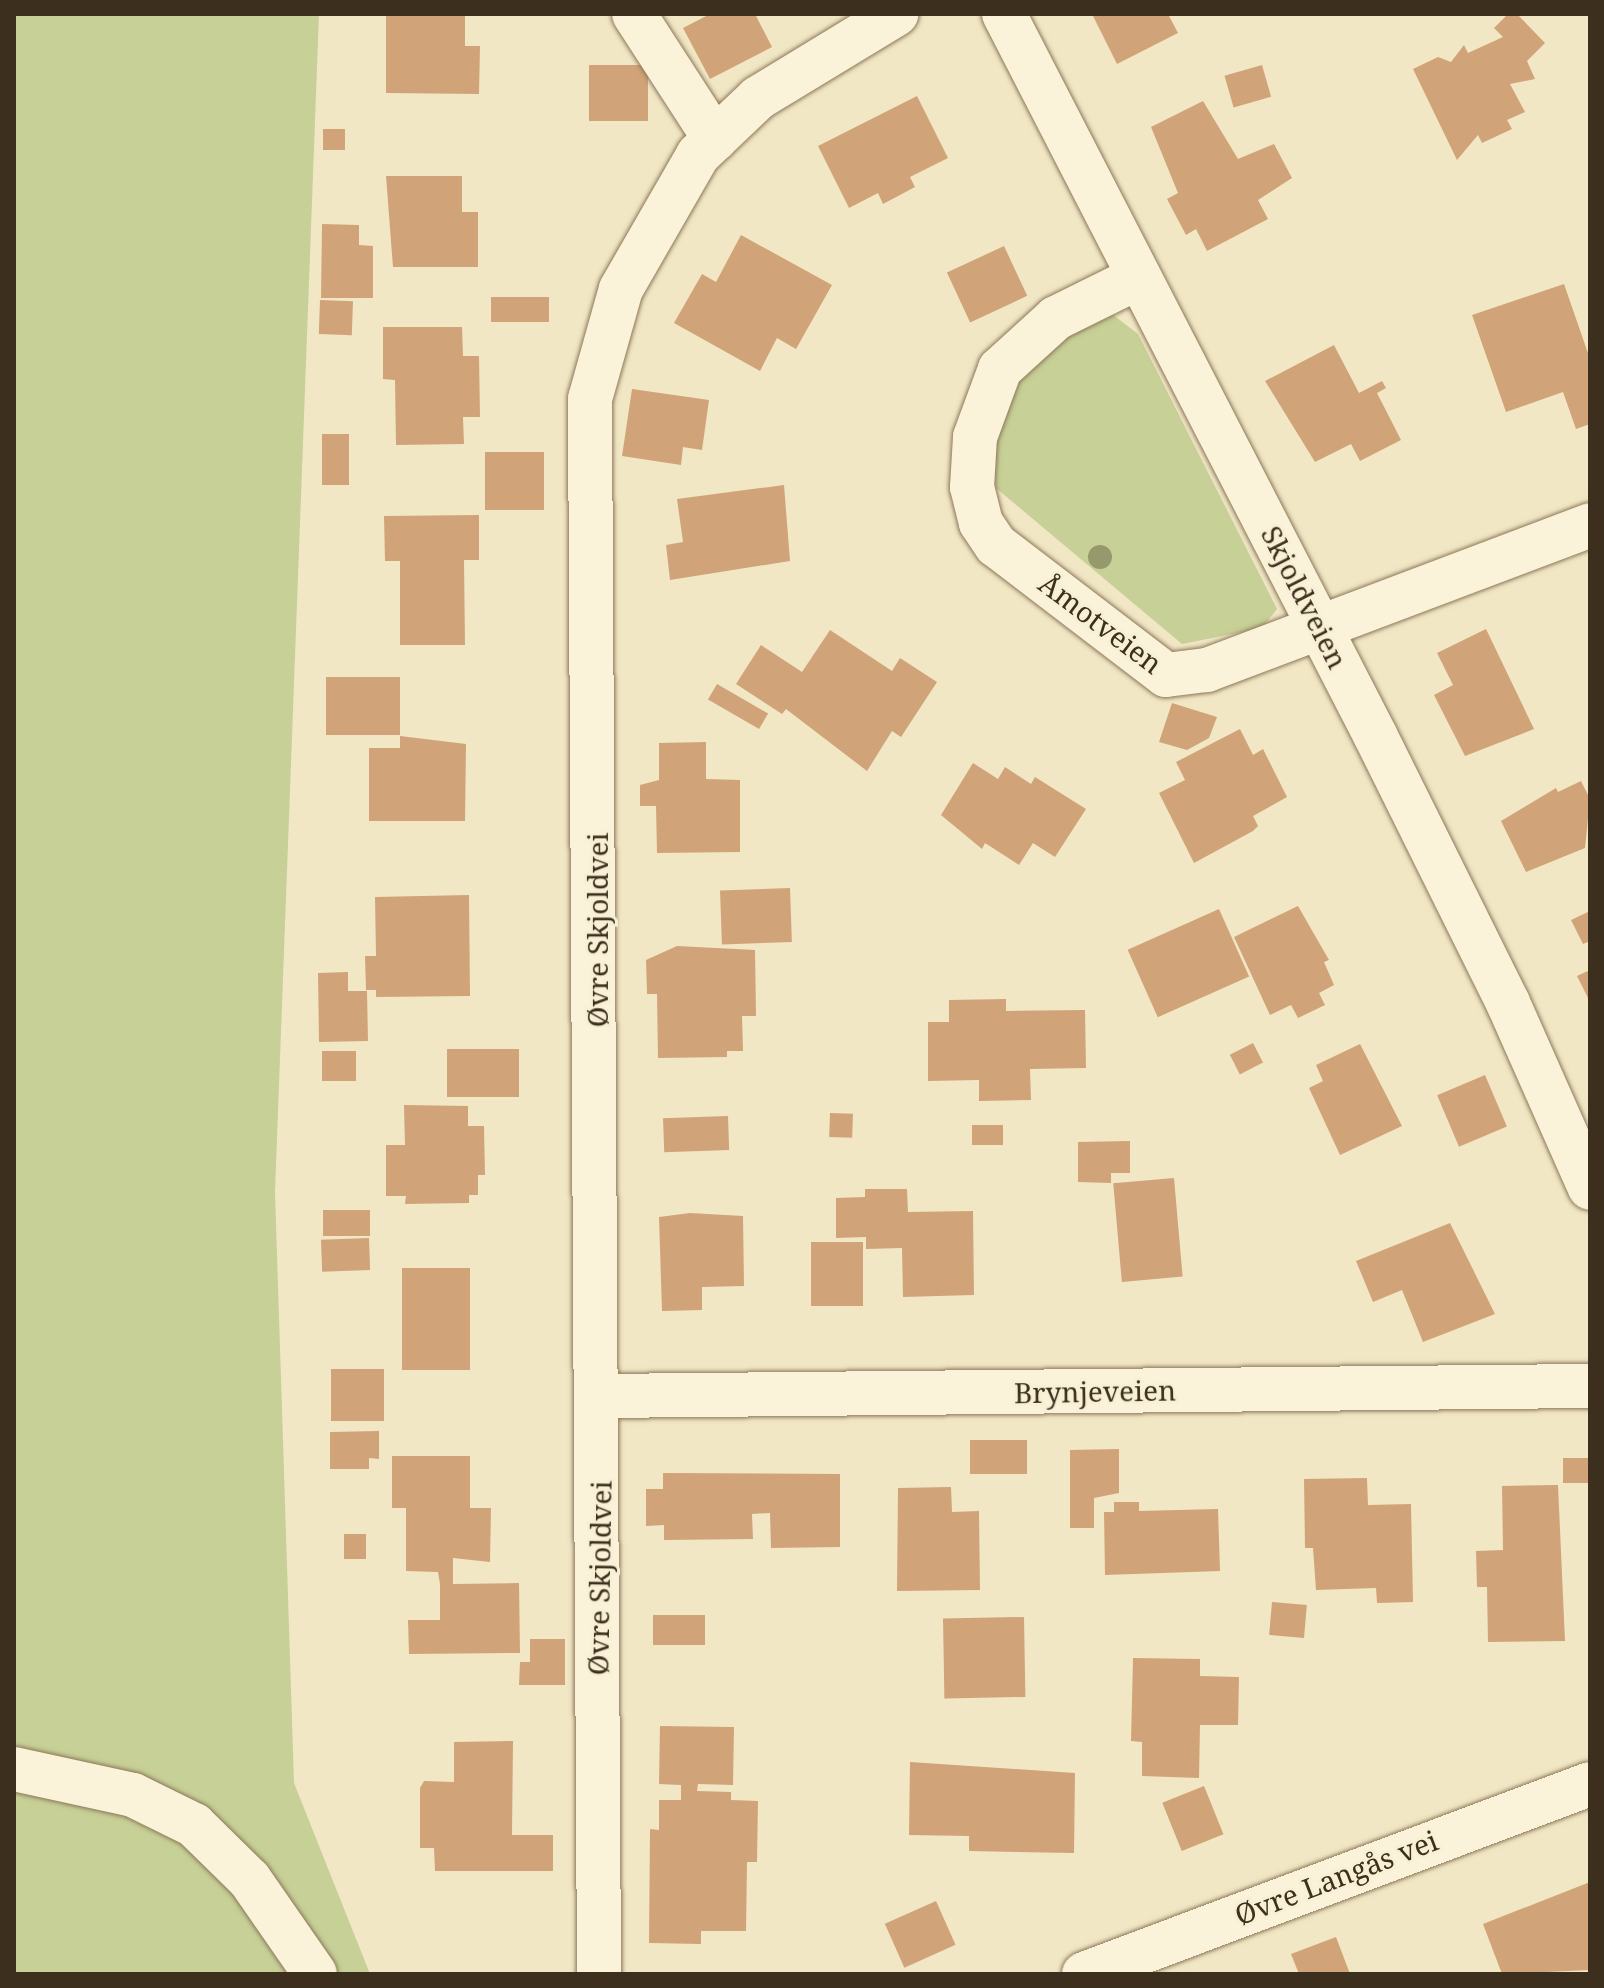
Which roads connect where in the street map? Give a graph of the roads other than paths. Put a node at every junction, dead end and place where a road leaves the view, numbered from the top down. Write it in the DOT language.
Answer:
graph roads {
  1 [pos="634,14"];
  2 [pos="896,14"];
  3 [pos="1004,14"];
  4 [pos="715,139"];
  5 [pos="1139,277"];
  6 [pos="1590,525"];
  7 [pos="1319,625"];
  8 [pos="1590,1188"];
  9 [pos="1590,1386"];
  10 [pos="600,1396"];
  11 [pos="14,1769"];
  12 [pos="1590,1784"];
  13 [pos="315,1974"];
  14 [pos="599,1974"];
  15 [pos="1084,1974"];
  1 -- 4 [label="street"];
  2 -- 4 [label="street, Øvre Skjoldvei"];
  3 -- 5 [label="street, Skjoldveien"];
  4 -- 10 [label="street, Øvre Skjoldvei"];
  5 -- 7 [label="street, Skjoldveien"];
  5 -- 7 [label="street, Åmotveien"];
  6 -- 7 [label="street, Åmotveien"];
  7 -- 8 [label="street, Skjoldveien"];
  9 -- 10 [label="street, Brynjeveien"];
  10 -- 14 [label="street, Øvre Skjoldvei"];
  11 -- 13 [label="street"];
  12 -- 15 [label="street, Øvre Langås vei"];
}
